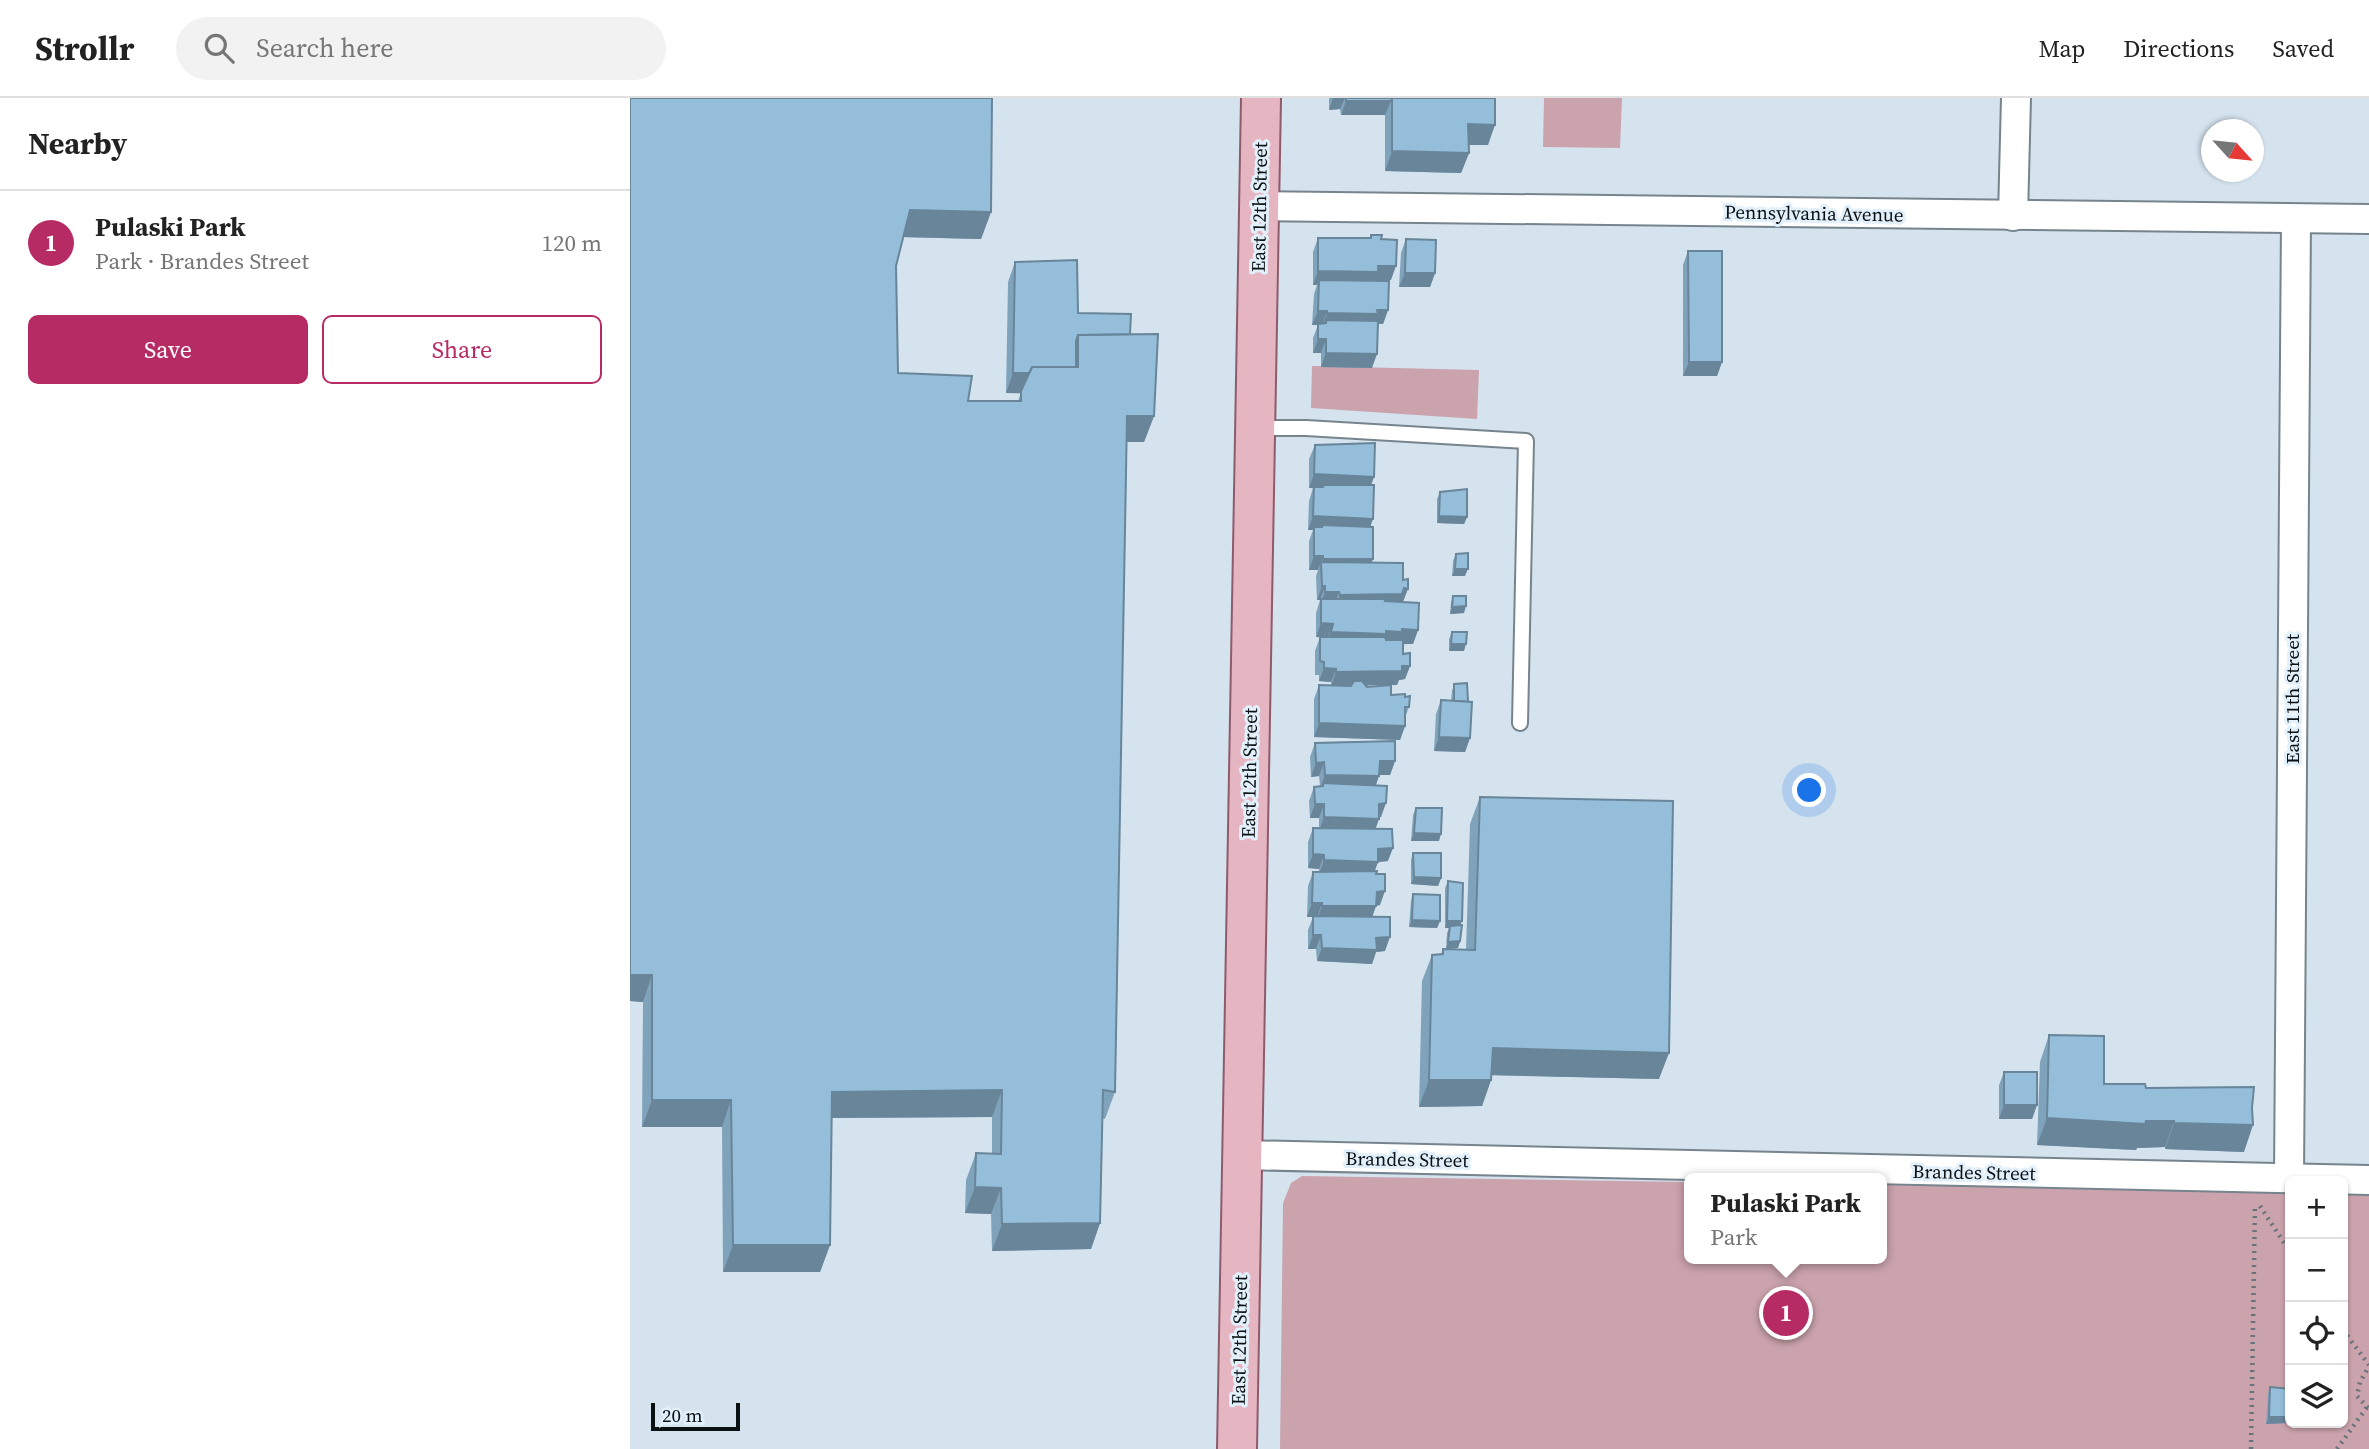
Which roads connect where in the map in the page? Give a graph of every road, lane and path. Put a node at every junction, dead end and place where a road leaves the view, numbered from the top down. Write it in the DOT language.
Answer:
graph roads {
  1 [pos="1261,98"];
  2 [pos="2016,98"];
  3 [pos="1259,206"];
  4 [pos="2013,216"];
  5 [pos="2296,219"];
  6 [pos="2369,219"];
  7 [pos="1255,428"];
  8 [pos="1520,723"];
  9 [pos="1242,1155"];
  10 [pos="2289,1176"];
  11 [pos="2285,1178"];
  12 [pos="2348,1179"];
  13 [pos="2369,1180"];
  14 [pos="2285,1244"];
  15 [pos="2348,1336"];
  16 [pos="2369,1366"];
  17 [pos="2368,1408"];
  18 [pos="1237,1449"];
  19 [pos="2251,1449"];
  20 [pos="2337,1449"];
  1 -- 3 [label="main road, East 12th Street"];
  2 -- 4 [label="street"];
  3 -- 4 [label="street, Pennsylvania Avenue"];
  3 -- 7 [label="main road, East 12th Street"];
  4 -- 5 [label="street, Pennsylvania Avenue"];
  5 -- 6 [label="street, Pennsylvania Avenue"];
  5 -- 10 [label="street, East 11th Street"];
  7 -- 8 [label="lane"];
  7 -- 9 [label="main road, East 12th Street"];
  9 -- 11 [label="street, Brandes Street"];
  9 -- 18 [label="main road, East 12th Street"];
  12 -- 13 [label="street, Brandes Street"];
  14 -- 19 [label="path"];
  15 -- 16 [label="path"];
  16 -- 17 [label="path"];
  17 -- 20 [label="path"];
}
